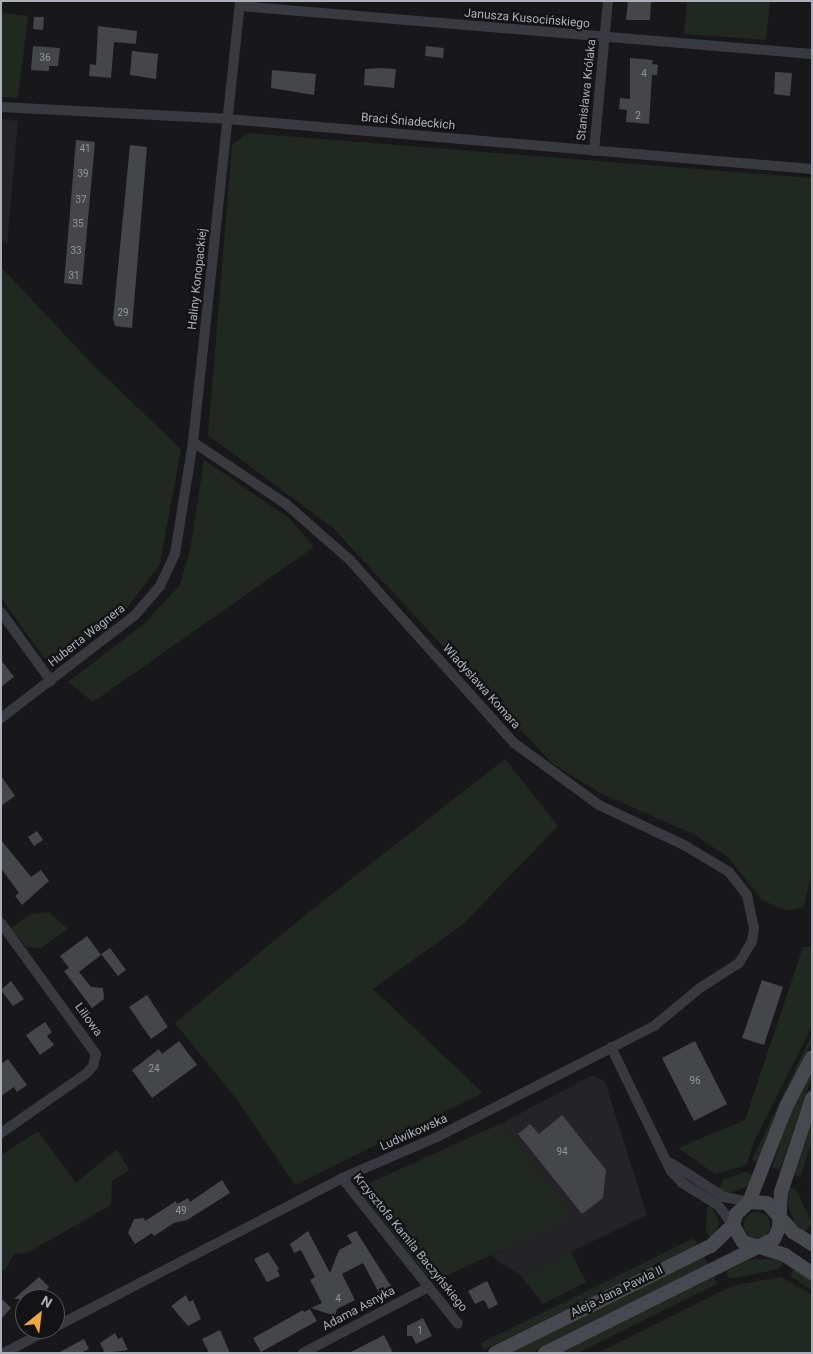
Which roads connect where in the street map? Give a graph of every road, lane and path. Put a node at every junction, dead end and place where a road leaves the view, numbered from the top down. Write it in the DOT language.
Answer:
graph roads {
  1 [pos="608,1"];
  2 [pos="240,4"];
  3 [pos="605,38"];
  4 [pos="812,54"];
  5 [pos="1,107"];
  6 [pos="227,119"];
  7 [pos="594,150"];
  8 [pos="812,168"];
  9 [pos="193,442"];
  10 [pos="1,612"];
  11 [pos="51,681"];
  12 [pos="1,718"];
  13 [pos="1,923"];
  14 [pos="754,928"];
  15 [pos="611,1047"];
  16 [pos="812,1057"];
  17 [pos="812,1098"];
  18 [pos="1,1133"];
  19 [pos="664,1157"];
  20 [pos="342,1178"];
  21 [pos="748,1202"];
  22 [pos="780,1219"];
  23 [pos="733,1225"];
  24 [pos="812,1244"];
  25 [pos="760,1247"];
  26 [pos="812,1273"];
  27 [pos="427,1288"];
  28 [pos="65,1322"];
  29 [pos="458,1324"];
  30 [pos="31,1339"];
  31 [pos="4,1353"];
  32 [pos="303,1353"];
  33 [pos="495,1353"];
  34 [pos="545,1353"];
  1 -- 3 [label="street, Stanisława Królaka"];
  2 -- 3 [label="street, Janusza Kusocińskiego"];
  2 -- 6 [label="street, Haliny Konopackiej"];
  3 -- 4 [label="street, Janusza Kusocińskiego"];
  3 -- 7 [label="street, Stanisława Królaka"];
  5 -- 6 [label="street, Braci Śniadeckich"];
  6 -- 7 [label="street, Braci Śniadeckich"];
  6 -- 9 [label="street, Haliny Konopackiej"];
  7 -- 8 [label="street, Braci Śniadeckich"];
  9 -- 11 [label="street, Huberta Wagnera"];
  9 -- 14 [label="street, Władysława Komara"];
  10 -- 11 [label="street"];
  11 -- 12 [label="street, Huberta Wagnera"];
  13 -- 18 [label="street, Liliowa"];
  14 -- 15 [label="street, Ludwikowska"];
  15 -- 19 [label="street"];
  15 -- 20 [label="street, Ludwikowska"];
  16 -- 21 [label="street"];
  17 -- 22 [label="street"];
  19 -- 21 [label="street"];
  19 -- 23 [label="street"];
  20 -- 27 [label="street, Krzysztofa Kamila Baczyńskiego"];
  20 -- 28 [label="street, Ludwikowska"];
  21 -- 22 [label="street"];
  21 -- 23 [label="street"];
  22 -- 24 [label="street"];
  22 -- 25 [label="street"];
  23 -- 25 [label="street"];
  23 -- 33 [label="street, Aleja Jana Pawła II"];
  25 -- 26 [label="street"];
  25 -- 34 [label="street, Aleja Jana Pawła II"];
  27 -- 29 [label="street, Krzysztofa Kamila Baczyńskiego"];
  27 -- 32 [label="street, Adama Asnyka"];
  30 -- 31 [label="street"];
}
